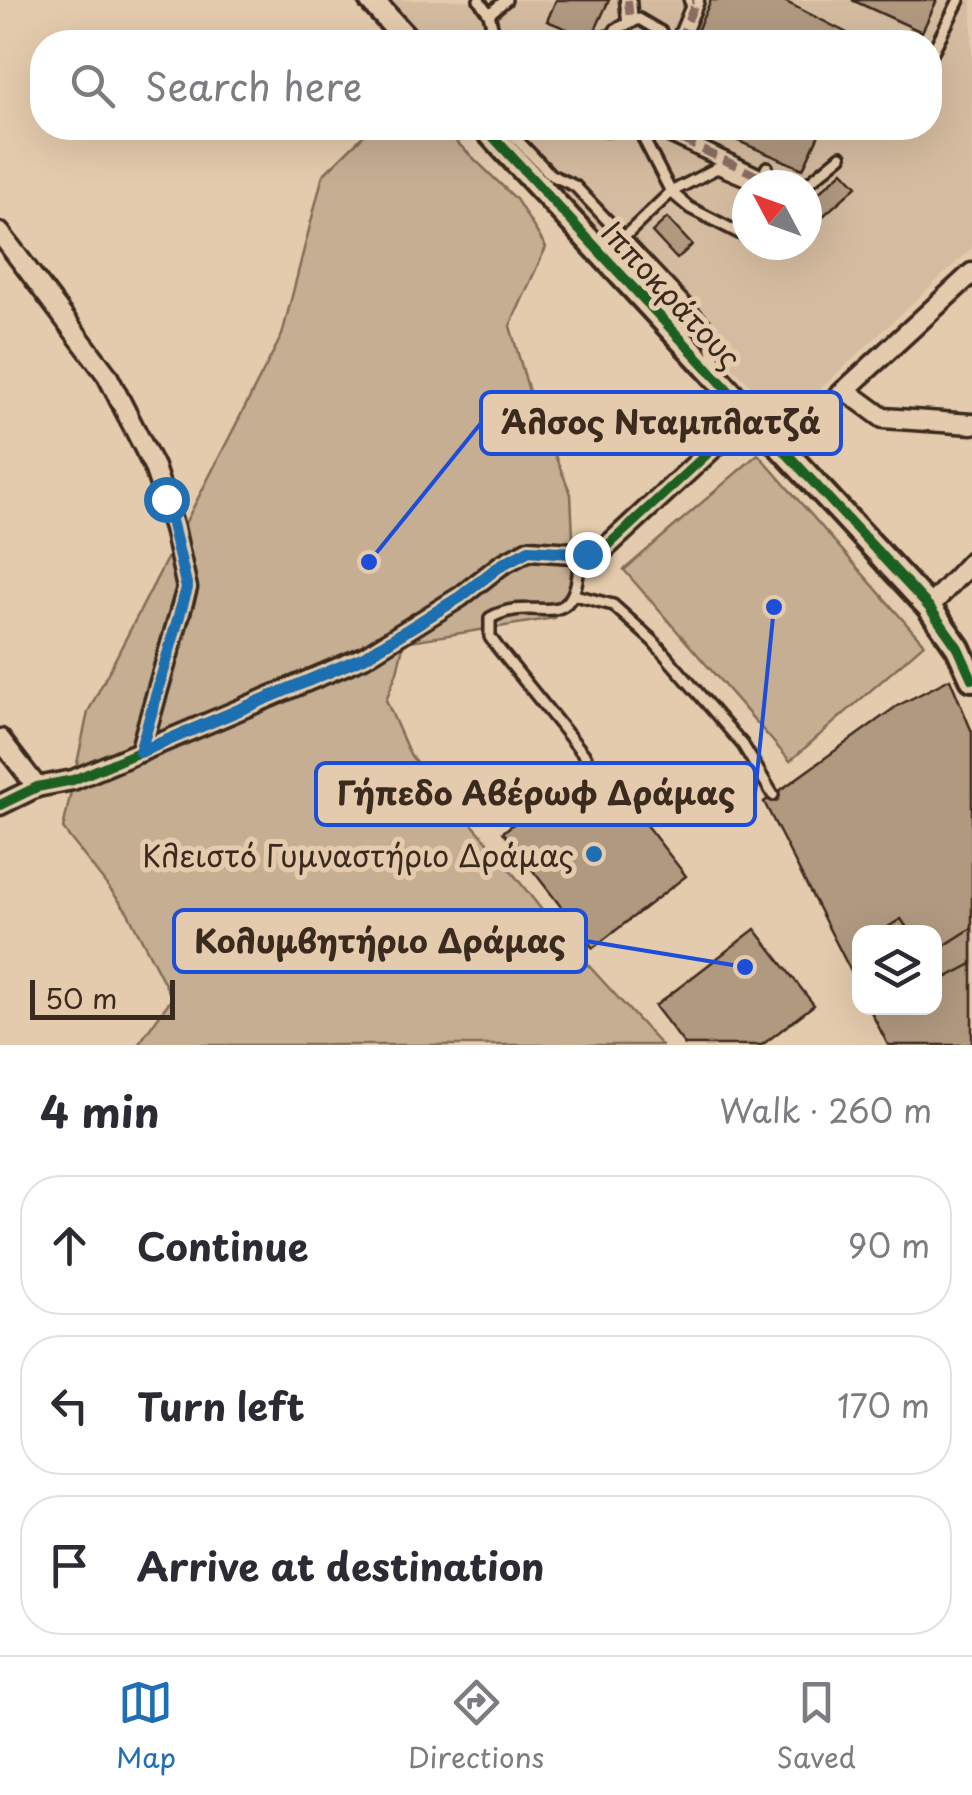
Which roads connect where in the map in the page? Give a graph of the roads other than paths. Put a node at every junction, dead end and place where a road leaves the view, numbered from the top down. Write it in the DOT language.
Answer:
graph roads {
  1 [pos="371,0"];
  2 [pos="479,0"];
  3 [pos="506,0"];
  4 [pos="628,0"];
  5 [pos="692,0"];
  6 [pos="959,0"];
  7 [pos="489,14"];
  8 [pos="630,21"];
  9 [pos="398,30"];
  10 [pos="493,30"];
  11 [pos="615,30"];
  12 [pos="659,30"];
  13 [pos="684,30"];
  14 [pos="942,33"];
  15 [pos="496,140"];
  16 [pos="517,140"];
  17 [pos="644,140"];
  18 [pos="681,140"];
  19 [pos="841,156"];
  20 [pos="742,170"];
  21 [pos="732,172"];
  22 [pos="822,172"];
  23 [pos="694,180"];
  24 [pos="671,192"];
  25 [pos="690,208"];
  26 [pos="732,229"];
  27 [pos="0,233"];
  28 [pos="624,237"];
  29 [pos="972,274"];
  30 [pos="724,387"];
  31 [pos="845,390"];
  32 [pos="749,415"];
  33 [pos="972,424"];
  34 [pos="781,449"];
  35 [pos="580,554"];
  36 [pos="972,562"];
  37 [pos="575,594"];
  38 [pos="930,607"];
  39 [pos="972,679"];
  40 [pos="0,740"];
  41 [pos="140,752"];
  42 [pos="586,757"];
  43 [pos="36,787"];
  44 [pos="773,795"];
  45 [pos="0,805"];
  1 -- 9 [label="street"];
  2 -- 7 [label="lane"];
  3 -- 7 [label="lane"];
  4 -- 8 [label="street"];
  5 -- 13 [label="street"];
  6 -- 14 [label="lane"];
  7 -- 10 [label="lane"];
  8 -- 11 [label="lane"];
  8 -- 12 [label="lane"];
  15 -- 30 [label="street, Ιπποκράτους"];
  16 -- 28 [label="lane"];
  17 -- 24 [label="lane"];
  18 -- 20 [label="street"];
  19 -- 22 [label="lane"];
  21 -- 23 [label="lane"];
  23 -- 24 [label="lane"];
  23 -- 25 [label="lane"];
  24 -- 25 [label="lane"];
  24 -- 28 [label="lane"];
  25 -- 26 [label="lane"];
  27 -- 41 [label="street"];
  28 -- 30 [label="lane"];
  29 -- 31 [label="street"];
  30 -- 32 [label="street, Ιπποκράτους"];
  31 -- 33 [label="street"];
  31 -- 34 [label="street"];
  32 -- 34 [label="street, Ιπποκράτους"];
  32 -- 35 [label="street"];
  34 -- 38 [label="street, Ιπποκράτους"];
  35 -- 37 [label="lane"];
  35 -- 41 [label="street"];
  36 -- 38 [label="street"];
  37 -- 42 [label="lane"];
  37 -- 44 [label="lane"];
  38 -- 39 [label="street, Ιπποκράτους"];
  40 -- 43 [label="street"];
  41 -- 43 [label="street"];
  43 -- 45 [label="street"];
}
